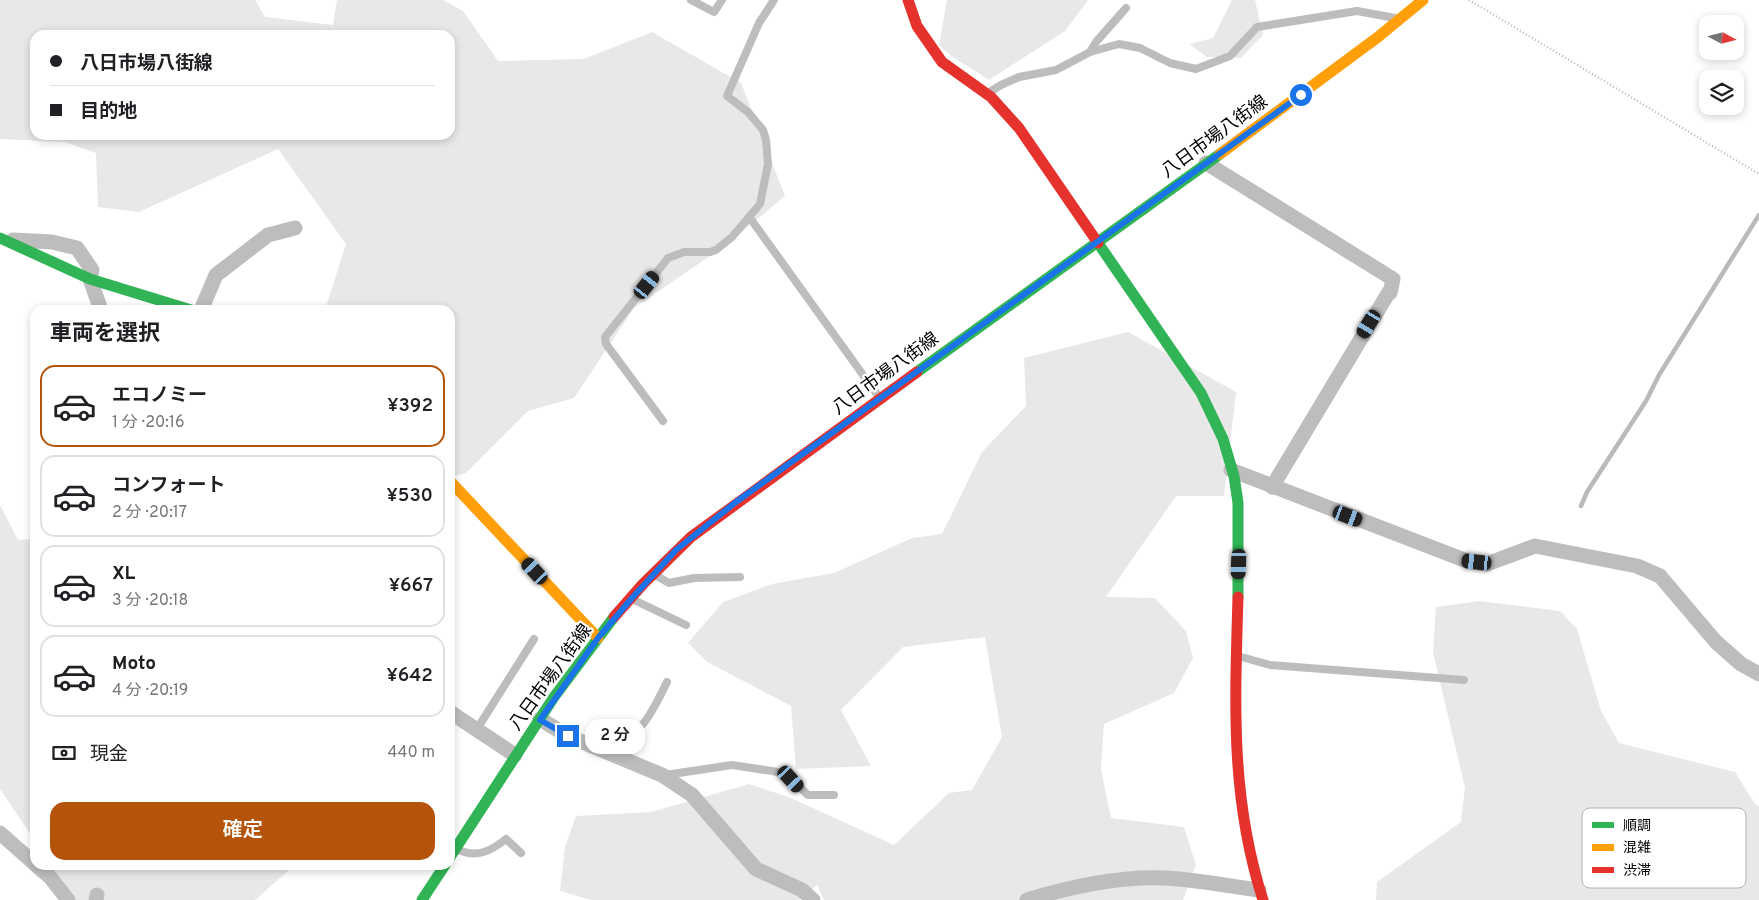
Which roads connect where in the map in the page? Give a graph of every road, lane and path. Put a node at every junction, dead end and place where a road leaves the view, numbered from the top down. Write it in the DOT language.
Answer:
graph roads {
  1 [pos="691,0"];
  2 [pos="722,0"];
  3 [pos="774,0"];
  4 [pos="908,0"];
  5 [pos="1423,0"];
  6 [pos="1469,0"];
  7 [pos="1126,8"];
  8 [pos="1400,19"];
  9 [pos="1090,52"];
  10 [pos="987,94"];
  11 [pos="1206,163"];
  12 [pos="1759,174"];
  13 [pos="750,218"];
  14 [pos="295,228"];
  15 [pos="2,238"];
  16 [pos="1097,243"];
  17 [pos="90,279"];
  18 [pos="99,305"];
  19 [pos="175,305"];
  20 [pos="203,305"];
  21 [pos="880,399"];
  22 [pos="663,421"];
  23 [pos="1231,470"];
  24 [pos="455,486"];
  25 [pos="1272,487"];
  26 [pos="654,574"];
  27 [pos="740,577"];
  28 [pos="632,598"];
  29 [pos="686,625"];
  30 [pos="598,638"];
  31 [pos="534,639"];
  32 [pos="1236,656"];
  33 [pos="1759,674"];
  34 [pos="1464,680"];
  35 [pos="667,682"];
  36 [pos="455,715"];
  37 [pos="540,720"];
  38 [pos="477,729"];
  39 [pos="604,750"];
  40 [pos="515,755"];
  41 [pos="662,775"];
  42 [pos="834,795"];
  43 [pos="0,833"];
  44 [pos="455,849"];
  45 [pos="455,852"];
  46 [pos="521,853"];
  47 [pos="30,860"];
  48 [pos="41,870"];
  49 [pos="441,870"];
  50 [pos="1261,895"];
  51 [pos="68,900"];
  52 [pos="422,900"];
  53 [pos="813,900"];
  54 [pos="1027,900"];
  1 -- 2 [label="lane"];
  3 -- 13 [label="lane"];
  4 -- 10 [label="street"];
  5 -- 8 [label="street, 八日市場八街線"];
  6 -- 12 [label="path"];
  7 -- 9 [label="lane"];
  8 -- 9 [label="lane"];
  8 -- 11 [label="street, 八日市場八街線"];
  9 -- 10 [label="lane"];
  10 -- 16 [label="street"];
  11 -- 16 [label="street, 八日市場八街線"];
  11 -- 25 [label="street"];
  13 -- 21 [label="lane"];
  13 -- 22 [label="lane"];
  14 -- 20 [label="street"];
  15 -- 17 [label="street"];
  15 -- 17 [label="street"];
  16 -- 21 [label="street, 八日市場八街線"];
  16 -- 23 [label="street"];
  17 -- 18 [label="street"];
  17 -- 19 [label="street"];
  21 -- 26 [label="street, 八日市場八街線"];
  23 -- 25 [label="street"];
  23 -- 32 [label="street"];
  24 -- 30 [label="street"];
  25 -- 33 [label="street"];
  26 -- 27 [label="lane"];
  26 -- 28 [label="street, 八日市場八街線"];
  28 -- 29 [label="lane"];
  28 -- 30 [label="street, 八日市場八街線"];
  30 -- 37 [label="street, 八日市場八街線"];
  31 -- 38 [label="lane"];
  32 -- 34 [label="lane"];
  32 -- 50 [label="street"];
  35 -- 39 [label="lane"];
  36 -- 38 [label="street"];
  37 -- 39 [label="street"];
  37 -- 40 [label="street, 八日市場八街線"];
  38 -- 40 [label="street"];
  39 -- 41 [label="street"];
  40 -- 44 [label="street, 八日市場八街線"];
  41 -- 42 [label="lane"];
  41 -- 53 [label="street"];
  43 -- 47 [label="street"];
  45 -- 46 [label="lane"];
  48 -- 51 [label="street"];
  49 -- 52 [label="street"];
  50 -- 54 [label="street"];
}
